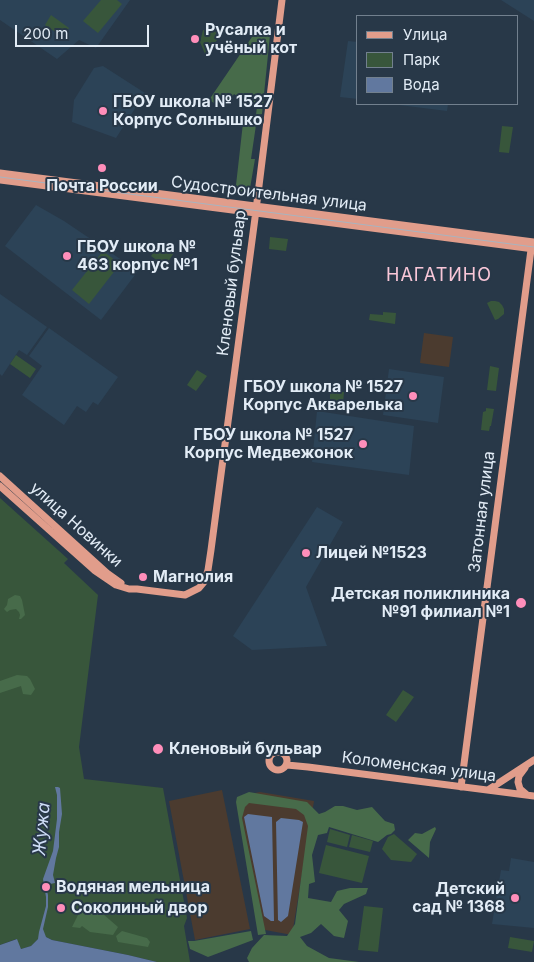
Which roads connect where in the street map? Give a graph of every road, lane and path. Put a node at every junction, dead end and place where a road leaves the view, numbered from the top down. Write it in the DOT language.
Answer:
graph roads {
  1 [pos="282,0"];
  2 [pos="0,173"];
  3 [pos="0,180"];
  4 [pos="256,209"];
  5 [pos="533,245"];
  6 [pos="0,476"];
  7 [pos="0,486"];
  8 [pos="208,570"];
  9 [pos="137,589"];
  10 [pos="287,762"];
  11 [pos="531,762"];
  12 [pos="461,787"];
  13 [pos="488,790"];
  14 [pos="530,795"];
  1 -- 4 [label="street, Кленовый бульвар"];
  2 -- 4 [label="street, Судостроительная улица"];
  3 -- 4 [label="street, Судостроительная улица"];
  4 -- 5 [label="street, Судостроительная улица"];
  4 -- 8 [label="street, Кленовый бульвар"];
  5 -- 12 [label="street, Затонная улица"];
  6 -- 9 [label="street, улица Новинки"];
  7 -- 9 [label="street, улица Новинки"];
  8 -- 9 [label="street, улица Новинки"];
  10 -- 12 [label="street, Коломенская улица"];
  11 -- 13 [label="street"];
  11 -- 14 [label="street"];
  12 -- 13 [label="street, Коломенская улица"];
  13 -- 14 [label="street, Коломенская улица"];
}
